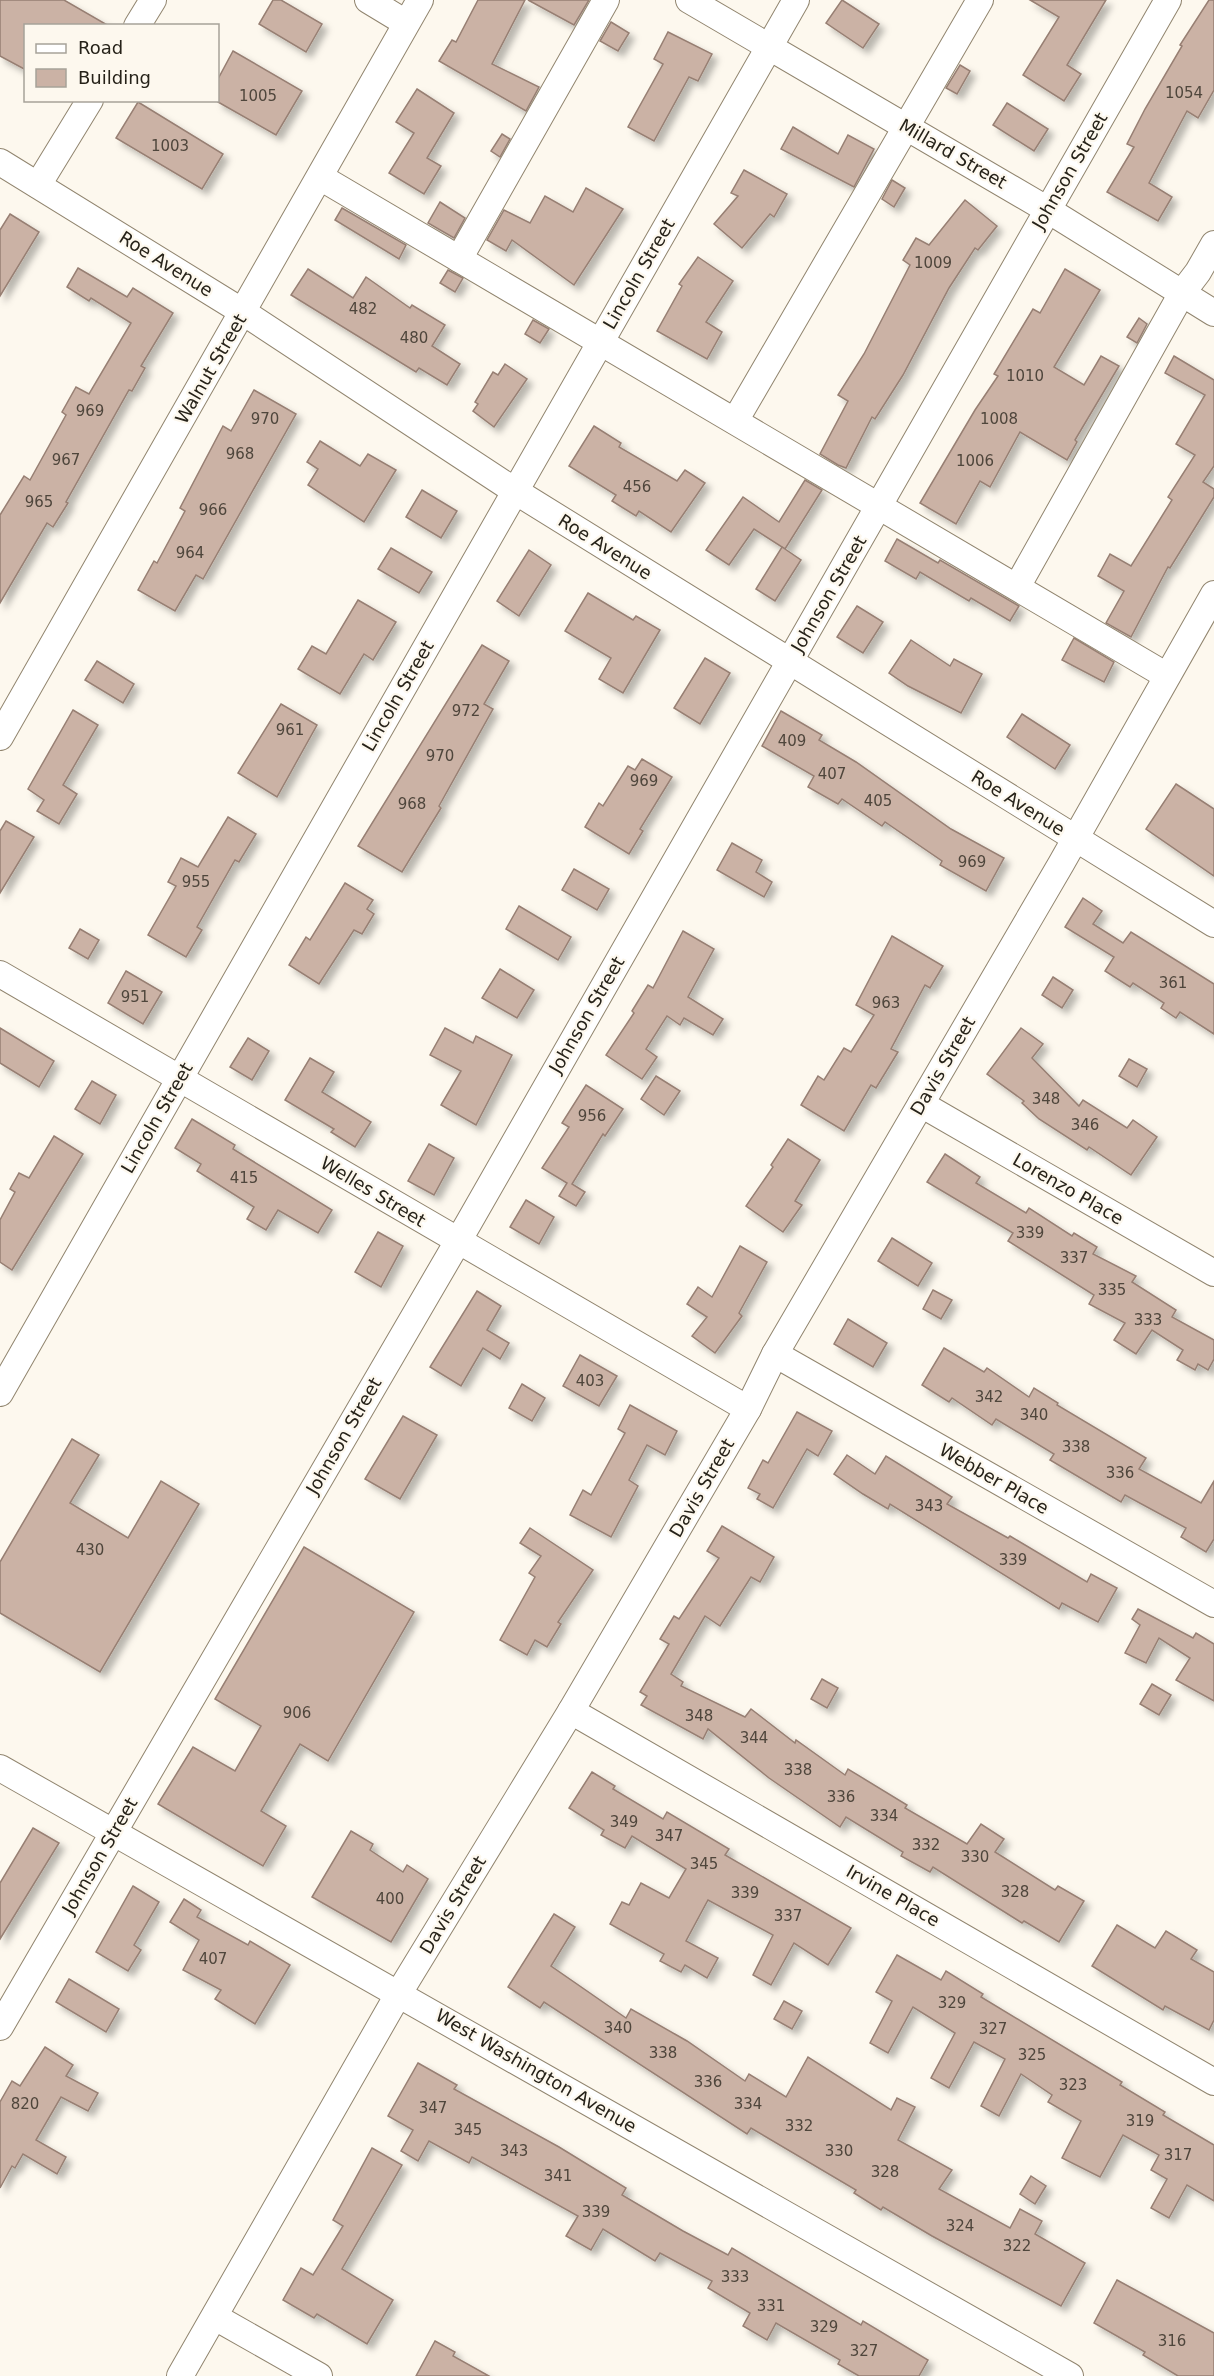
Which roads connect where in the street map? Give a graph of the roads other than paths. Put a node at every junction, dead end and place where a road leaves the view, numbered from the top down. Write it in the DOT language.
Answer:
graph roads {
  1 [pos="368,0"];
  2 [pos="420,0"];
  3 [pos="606,0"];
  4 [pos="689,0"];
  5 [pos="796,0"];
  6 [pos="980,0"];
  7 [pos="1168,0"];
  8 [pos="406,23"];
  9 [pos="769,47"];
  10 [pos="89,102"];
  11 [pos="906,127"];
  12 [pos="0,162"];
  13 [pos="320,177"];
  14 [pos="38,185"];
  15 [pos="1048,210"];
  16 [pos="1214,244"];
  17 [pos="459,259"];
  18 [pos="1182,292"];
  19 [pos="243,312"];
  20 [pos="1214,313"];
  21 [pos="601,341"];
  22 [pos="735,421"];
  23 [pos="515,491"];
  24 [pos="879,506"];
  25 [pos="1017,587"];
  26 [pos="1214,594"];
  27 [pos="790,662"];
  28 [pos="1167,676"];
  29 [pos="0,737"];
  30 [pos="1075,838"];
  31 [pos="1214,924"];
  32 [pos="0,974"];
  33 [pos="180,1078"];
  34 [pos="921,1104"];
  35 [pos="457,1242"];
  36 [pos="1214,1273"];
  37 [pos="775,1354"];
  38 [pos="0,1393"];
  39 [pos="747,1409"];
  40 [pos="1214,1604"];
  41 [pos="571,1711"];
  42 [pos="0,1768"];
  43 [pos="112,1834"];
  44 [pos="399,1993"];
  45 [pos="0,2027"];
  46 [pos="1214,2082"];
  47 [pos="215,2317"];
  48 [pos="180,2376"];
  49 [pos="318,2376"];
  50 [pos="1070,2376"];
  1 -- 8 [label="street"];
  2 -- 8 [label="street, Walnut Street"];
  3 -- 17 [label="street"];
  4 -- 9 [label="street, Millard Street"];
  5 -- 9 [label="street, Lincoln Street"];
  6 -- 11 [label="street"];
  7 -- 15 [label="street, Johnson Street"];
  8 -- 13 [label="street, Walnut Street"];
  9 -- 11 [label="street, Millard Street"];
  9 -- 21 [label="street, Lincoln Street"];
  10 -- 14 [label="street"];
  11 -- 15 [label="street, Millard Street"];
  11 -- 22 [label="street"];
  12 -- 14 [label="street, Roe Avenue"];
  13 -- 17 [label="street"];
  13 -- 19 [label="street, Walnut Street"];
  14 -- 19 [label="street, Roe Avenue"];
  15 -- 18 [label="street, Millard Street"];
  15 -- 24 [label="street, Johnson Street"];
  16 -- 18 [label="street"];
  17 -- 21 [label="street"];
  18 -- 20 [label="street, Millard Street"];
  18 -- 25 [label="street"];
  19 -- 23 [label="street, Roe Avenue"];
  19 -- 29 [label="street, Walnut Street"];
  21 -- 22 [label="street"];
  21 -- 23 [label="street, Lincoln Street"];
  22 -- 24 [label="street"];
  23 -- 27 [label="street, Roe Avenue"];
  23 -- 33 [label="street, Lincoln Street"];
  24 -- 25 [label="street"];
  24 -- 27 [label="street, Johnson Street"];
  25 -- 28 [label="street"];
  26 -- 28 [label="street, Davis Street"];
  27 -- 30 [label="street, Roe Avenue"];
  27 -- 35 [label="street, Johnson Street"];
  28 -- 30 [label="street, Davis Street"];
  30 -- 31 [label="street, Roe Avenue"];
  30 -- 34 [label="street, Davis Street"];
  32 -- 33 [label="street, Welles Street"];
  33 -- 35 [label="street, Welles Street"];
  33 -- 38 [label="street, Lincoln Street"];
  34 -- 36 [label="street, Lorenzo Place"];
  34 -- 37 [label="street, Davis Street"];
  35 -- 39 [label="street, Welles Street"];
  35 -- 43 [label="street, Johnson Street"];
  37 -- 39 [label="street, Davis Street"];
  37 -- 40 [label="street, Webber Place"];
  39 -- 41 [label="street, Davis Street"];
  41 -- 44 [label="street, Davis Street"];
  41 -- 46 [label="street, Irvine Place"];
  42 -- 43 [label="street, West Washington Avenue"];
  43 -- 44 [label="street, West Washington Avenue"];
  43 -- 45 [label="street, Johnson Street"];
  44 -- 47 [label="street, Davis Street"];
  44 -- 50 [label="street, West Washington Avenue"];
  47 -- 48 [label="street, Davis Street"];
  47 -- 49 [label="street"];
}
